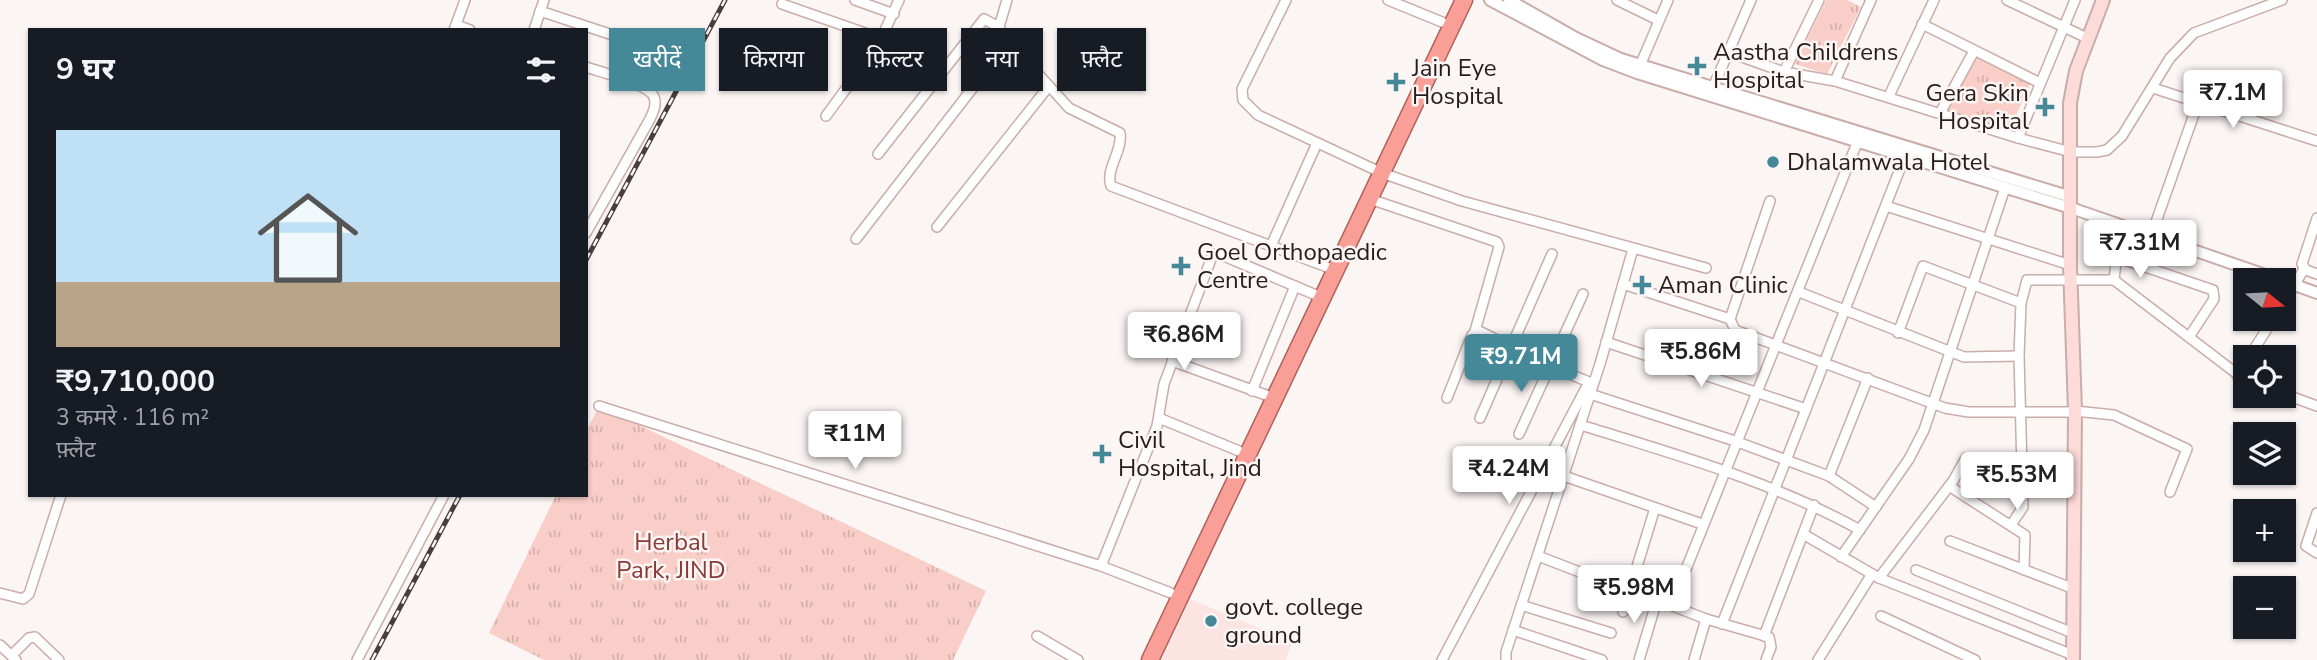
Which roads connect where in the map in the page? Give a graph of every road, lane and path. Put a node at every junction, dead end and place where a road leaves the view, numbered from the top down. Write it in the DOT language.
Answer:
graph roads {
  1 [pos="464,0"];
  2 [pos="544,0"];
  3 [pos="855,0"];
  4 [pos="899,0"];
  5 [pos="1007,0"];
  6 [pos="1286,0"];
  7 [pos="1388,0"];
  8 [pos="1452,0"];
  9 [pos="1464,0"];
  10 [pos="1490,0"];
  11 [pos="1509,0"];
  12 [pos="1617,0"];
  13 [pos="1668,0"];
  14 [pos="1751,0"];
  15 [pos="1819,0"];
  16 [pos="1934,0"];
  17 [pos="2007,0"];
  18 [pos="2075,0"];
  19 [pos="2103,0"];
  20 [pos="2282,0"];
  21 [pos="1868,1"];
  22 [pos="782,4"];
  23 [pos="1411,4"];
  24 [pos="540,11"];
  25 [pos="894,14"];
  26 [pos="1658,20"];
  27 [pos="1442,22"];
  28 [pos="1922,24"];
  29 [pos="455,27"];
  30 [pos="999,27"];
  31 [pos="2062,27"];
  32 [pos="535,28"];
  33 [pos="851,28"];
  34 [pos="887,28"];
  35 [pos="609,34"];
  36 [pos="2087,38"];
  37 [pos="1973,51"];
  38 [pos="1728,52"];
  39 [pos="588,68"];
  40 [pos="1638,69"];
  41 [pos="1784,72"];
  42 [pos="1043,79"];
  43 [pos="1835,81"];
  44 [pos="2038,82"];
  45 [pos="1049,86"];
  46 [pos="2153,88"];
  47 [pos="844,91"];
  48 [pos="970,91"];
  49 [pos="1711,93"];
  50 [pos="1889,96"];
  51 [pos="2198,103"];
  52 [pos="1940,113"];
  53 [pos="826,116"];
  54 [pos="1860,137"];
  55 [pos="2018,138"];
  56 [pos="2317,141"];
  57 [pos="1317,143"];
  58 [pos="2071,152"];
  59 [pos="878,154"];
  60 [pos="1906,156"];
  61 [pos="1377,171"];
  62 [pos="2005,188"];
  63 [pos="1370,199"];
  64 [pos="1770,201"];
  65 [pos="2071,203"];
  66 [pos="1886,206"];
  67 [pos="2317,218"];
  68 [pos="2120,225"];
  69 [pos="937,226"];
  70 [pos="588,229"];
  71 [pos="2151,236"];
  72 [pos="856,239"];
  73 [pos="1989,242"];
  74 [pos="1271,246"];
  75 [pos="1633,249"];
  76 [pos="1552,254"];
  77 [pos="2116,257"];
  78 [pos="1327,267"];
  79 [pos="1706,268"];
  80 [pos="2244,268"];
  81 [pos="2304,269"];
  82 [pos="2070,271"];
  83 [pos="2317,274"];
  84 [pos="2114,280"];
  85 [pos="1623,284"];
  86 [pos="2296,285"];
  87 [pos="1295,286"];
  88 [pos="1974,286"];
  89 [pos="1799,292"];
  90 [pos="2317,293"];
  91 [pos="1583,295"];
  92 [pos="1319,296"];
  93 [pos="2021,303"];
  94 [pos="1846,313"];
  95 [pos="1730,320"];
  96 [pos="1475,331"];
  97 [pos="1898,332"];
  98 [pos="2189,337"];
  99 [pos="1606,342"];
  100 [pos="1776,346"];
  101 [pos="1512,348"];
  102 [pos="1951,352"];
  103 [pos="2019,356"];
  104 [pos="1172,361"];
  105 [pos="1824,363"];
  106 [pos="1600,364"];
  107 [pos="1550,366"];
  108 [pos="2233,372"];
  109 [pos="1868,378"];
  110 [pos="1589,382"];
  111 [pos="1756,392"];
  112 [pos="1259,393"];
  113 [pos="1590,394"];
  114 [pos="1447,398"];
  115 [pos="2296,398"];
  116 [pos="1934,405"];
  117 [pos="2317,405"];
  118 [pos="599,406"];
  119 [pos="1806,410"];
  120 [pos="2072,411"];
  121 [pos="2023,412"];
  122 [pos="1159,418"];
  123 [pos="1480,418"];
  124 [pos="1581,425"];
  125 [pos="1519,435"];
  126 [pos="1735,441"];
  127 [pos="1239,451"];
  128 [pos="2022,458"];
  129 [pos="2069,459"];
  130 [pos="1786,460"];
  131 [pos="1724,470"];
  132 [pos="1564,476"];
  133 [pos="1829,476"];
  134 [pos="1949,486"];
  135 [pos="1774,488"];
  136 [pos="2170,492"];
  137 [pos="60,497"];
  138 [pos="443,497"];
  139 [pos="1814,505"];
  140 [pos="1876,507"];
  141 [pos="1656,508"];
  142 [pos="2317,513"];
  143 [pos="1702,524"];
  144 [pos="2011,525"];
  145 [pos="1860,530"];
  146 [pos="1803,534"];
  147 [pos="1950,541"];
  148 [pos="2317,553"];
  149 [pos="1538,556"];
  150 [pos="1841,557"];
  151 [pos="1101,566"];
  152 [pos="1916,570"];
  153 [pos="2024,570"];
  154 [pos="1876,576"];
  155 [pos="1604,581"];
  156 [pos="2069,587"];
  157 [pos="1629,589"];
  158 [pos="0,593"];
  159 [pos="1171,593"];
  160 [pos="1657,600"];
  161 [pos="1672,604"];
  162 [pos="1521,605"];
  163 [pos="1623,612"];
  164 [pos="1881,616"];
  165 [pos="1706,619"];
  166 [pos="1722,624"];
  167 [pos="1513,630"];
  168 [pos="2068,631"];
  169 [pos="1611,633"];
  170 [pos="1037,636"];
  171 [pos="1764,636"];
  172 [pos="0,645"];
  173 [pos="14,657"];
  174 [pos="2070,657"];
  175 [pos="60,660"];
  176 [pos="357,660"];
  177 [pos="1078,660"];
  178 [pos="1139,660"];
  179 [pos="1150,660"];
  180 [pos="1442,660"];
  181 [pos="1506,660"];
  182 [pos="1602,660"];
  183 [pos="1639,660"];
  184 [pos="1694,660"];
  185 [pos="1766,660"];
  186 [pos="1818,660"];
  187 [pos="1975,660"];
  1 -- 29 [label="street"];
  2 -- 24 [label="street"];
  3 -- 25 [label="street"];
  4 -- 25 [label="street"];
  5 -- 30 [label="street"];
  6 -- 57 [label="street"];
  7 -- 23 [label="street"];
  8 -- 27 [label="highway"];
  9 -- 61 [label="highway"];
  10 -- 40 [label="street"];
  11 -- 40 [label="street"];
  12 -- 26 [label="street"];
  13 -- 26 [label="street"];
  14 -- 38 [label="street"];
  15 -- 41 [label="street"];
  16 -- 28 [label="street"];
  17 -- 31 [label="street"];
  18 -- 31 [label="street"];
  19 -- 36 [label="main road"];
  20 -- 46 [label="street"];
  21 -- 43 [label="street"];
  22 -- 33 [label="street"];
  23 -- 27 [label="street"];
  24 -- 32 [label="street"];
  24 -- 35 [label="street"];
  25 -- 34 [label="street"];
  26 -- 40 [label="street"];
  27 -- 61 [label="highway"];
  28 -- 37 [label="street"];
  28 -- 50 [label="street"];
  30 -- 59 [label="street"];
  31 -- 36 [label="street"];
  31 -- 44 [label="street"];
  36 -- 58 [label="main road"];
  37 -- 44 [label="street"];
  37 -- 52 [label="street"];
  38 -- 41 [label="street"];
  38 -- 49 [label="street"];
  39 -- 70 [label="street"];
  40 -- 49 [label="street"];
  41 -- 43 [label="street"];
  42 -- 45 [label="street"];
  43 -- 50 [label="street"];
  44 -- 55 [label="street"];
  45 -- 69 [label="street"];
  45 -- 74 [label="street"];
  46 -- 51 [label="street"];
  46 -- 58 [label="street"];
  47 -- 53 [label="street"];
  48 -- 72 [label="street"];
  49 -- 54 [label="street"];
  50 -- 52 [label="street"];
  51 -- 56 [label="street"];
  51 -- 71 [label="street"];
  52 -- 55 [label="street"];
  54 -- 60 [label="street"];
  54 -- 65 [label="street"];
  54 -- 89 [label="street"];
  55 -- 58 [label="street"];
  57 -- 61 [label="street"];
  57 -- 74 [label="street"];
  58 -- 65 [label="main road"];
  60 -- 62 [label="street"];
  60 -- 66 [label="street"];
  61 -- 63 [label="highway"];
  61 -- 75 [label="street"];
  61 -- 78 [label="highway"];
  62 -- 65 [label="street"];
  62 -- 73 [label="street"];
  63 -- 92 [label="highway"];
  63 -- 96 [label="street"];
  64 -- 95 [label="street"];
  65 -- 68 [label="street"];
  65 -- 82 [label="main road"];
  66 -- 73 [label="street"];
  66 -- 94 [label="street"];
  67 -- 81 [label="street"];
  68 -- 71 [label="street"];
  68 -- 77 [label="street"];
  71 -- 80 [label="street"];
  73 -- 82 [label="street"];
  73 -- 88 [label="street"];
  74 -- 78 [label="street"];
  75 -- 79 [label="street"];
  75 -- 85 [label="street"];
  76 -- 101 [label="street"];
  77 -- 84 [label="street"];
  77 -- 98 [label="street"];
  78 -- 92 [label="highway"];
  81 -- 83 [label="street"];
  81 -- 86 [label="street"];
  82 -- 84 [label="street"];
  82 -- 93 [label="street"];
  82 -- 120 [label="main road"];
  84 -- 98 [label="street"];
  85 -- 95 [label="street"];
  85 -- 99 [label="street"];
  86 -- 90 [label="street"];
  87 -- 92 [label="street"];
  87 -- 104 [label="street"];
  87 -- 112 [label="street"];
  88 -- 93 [label="street"];
  88 -- 97 [label="street"];
  88 -- 102 [label="street"];
  89 -- 94 [label="street"];
  89 -- 100 [label="street"];
  91 -- 107 [label="street"];
  92 -- 112 [label="highway"];
  92 -- 179 [label="highway"];
  93 -- 103 [label="street"];
  94 -- 97 [label="street"];
  94 -- 105 [label="street"];
  95 -- 100 [label="street"];
  96 -- 101 [label="street"];
  96 -- 114 [label="street"];
  97 -- 102 [label="street"];
  98 -- 108 [label="street"];
  99 -- 106 [label="street"];
  99 -- 111 [label="street"];
  100 -- 105 [label="street"];
  100 -- 111 [label="street"];
  101 -- 107 [label="street"];
  101 -- 123 [label="street"];
  102 -- 103 [label="street"];
  102 -- 116 [label="street"];
  103 -- 121 [label="street"];
  104 -- 112 [label="street"];
  104 -- 122 [label="street"];
  105 -- 109 [label="street"];
  105 -- 119 [label="street"];
  106 -- 110 [label="street"];
  106 -- 113 [label="street"];
  107 -- 110 [label="street"];
  107 -- 125 [label="street"];
  109 -- 116 [label="street"];
  109 -- 133 [label="street"];
  110 -- 180 [label="street"];
  111 -- 119 [label="street"];
  111 -- 126 [label="street"];
  112 -- 127 [label="highway"];
  113 -- 124 [label="street"];
  113 -- 126 [label="street"];
  115 -- 117 [label="street"];
  116 -- 121 [label="street"];
  116 -- 140 [label="street"];
  118 -- 151 [label="street"];
  119 -- 130 [label="street"];
  120 -- 121 [label="street"];
  120 -- 129 [label="main road"];
  120 -- 136 [label="street"];
  120 -- 174 [label="main road"];
  121 -- 128 [label="street"];
  122 -- 127 [label="street"];
  122 -- 151 [label="street"];
  124 -- 131 [label="street"];
  124 -- 132 [label="street"];
  126 -- 130 [label="street"];
  126 -- 131 [label="street"];
  127 -- 159 [label="highway"];
  128 -- 129 [label="street"];
  128 -- 134 [label="street"];
  128 -- 144 [label="street"];
  129 -- 156 [label="main road"];
  130 -- 133 [label="street"];
  130 -- 135 [label="street"];
  131 -- 135 [label="street"];
  131 -- 143 [label="street"];
  132 -- 141 [label="street"];
  132 -- 149 [label="street"];
  133 -- 140 [label="street"];
  134 -- 144 [label="street"];
  134 -- 154 [label="street"];
  135 -- 139 [label="street"];
  135 -- 166 [label="street"];
  137 -- 158 [label="street"];
  138 -- 176 [label="street"];
  139 -- 145 [label="street"];
  139 -- 146 [label="street"];
  140 -- 145 [label="street"];
  141 -- 143 [label="street"];
  141 -- 157 [label="street"];
  142 -- 148 [label="street"];
  143 -- 161 [label="street"];
  144 -- 153 [label="street"];
  145 -- 150 [label="street"];
  146 -- 150 [label="street"];
  146 -- 171 [label="street"];
  147 -- 153 [label="street"];
  149 -- 155 [label="street"];
  149 -- 162 [label="street"];
  150 -- 154 [label="street"];
  151 -- 159 [label="street"];
  152 -- 168 [label="street"];
  153 -- 156 [label="street"];
  154 -- 174 [label="street"];
  154 -- 186 [label="street"];
  156 -- 168 [label="main road"];
  157 -- 160 [label="street"];
  157 -- 163 [label="street"];
  159 -- 178 [label="highway"];
  160 -- 161 [label="street"];
  160 -- 183 [label="street"];
  161 -- 165 [label="street"];
  162 -- 167 [label="street"];
  162 -- 169 [label="street"];
  164 -- 187 [label="street"];
  165 -- 166 [label="street"];
  165 -- 184 [label="street"];
  166 -- 171 [label="street"];
  167 -- 181 [label="street"];
  167 -- 182 [label="street"];
  168 -- 174 [label="main road"];
  170 -- 177 [label="street"];
  171 -- 185 [label="street"];
  172 -- 173 [label="street"];
  173 -- 175 [label="street"];
}
